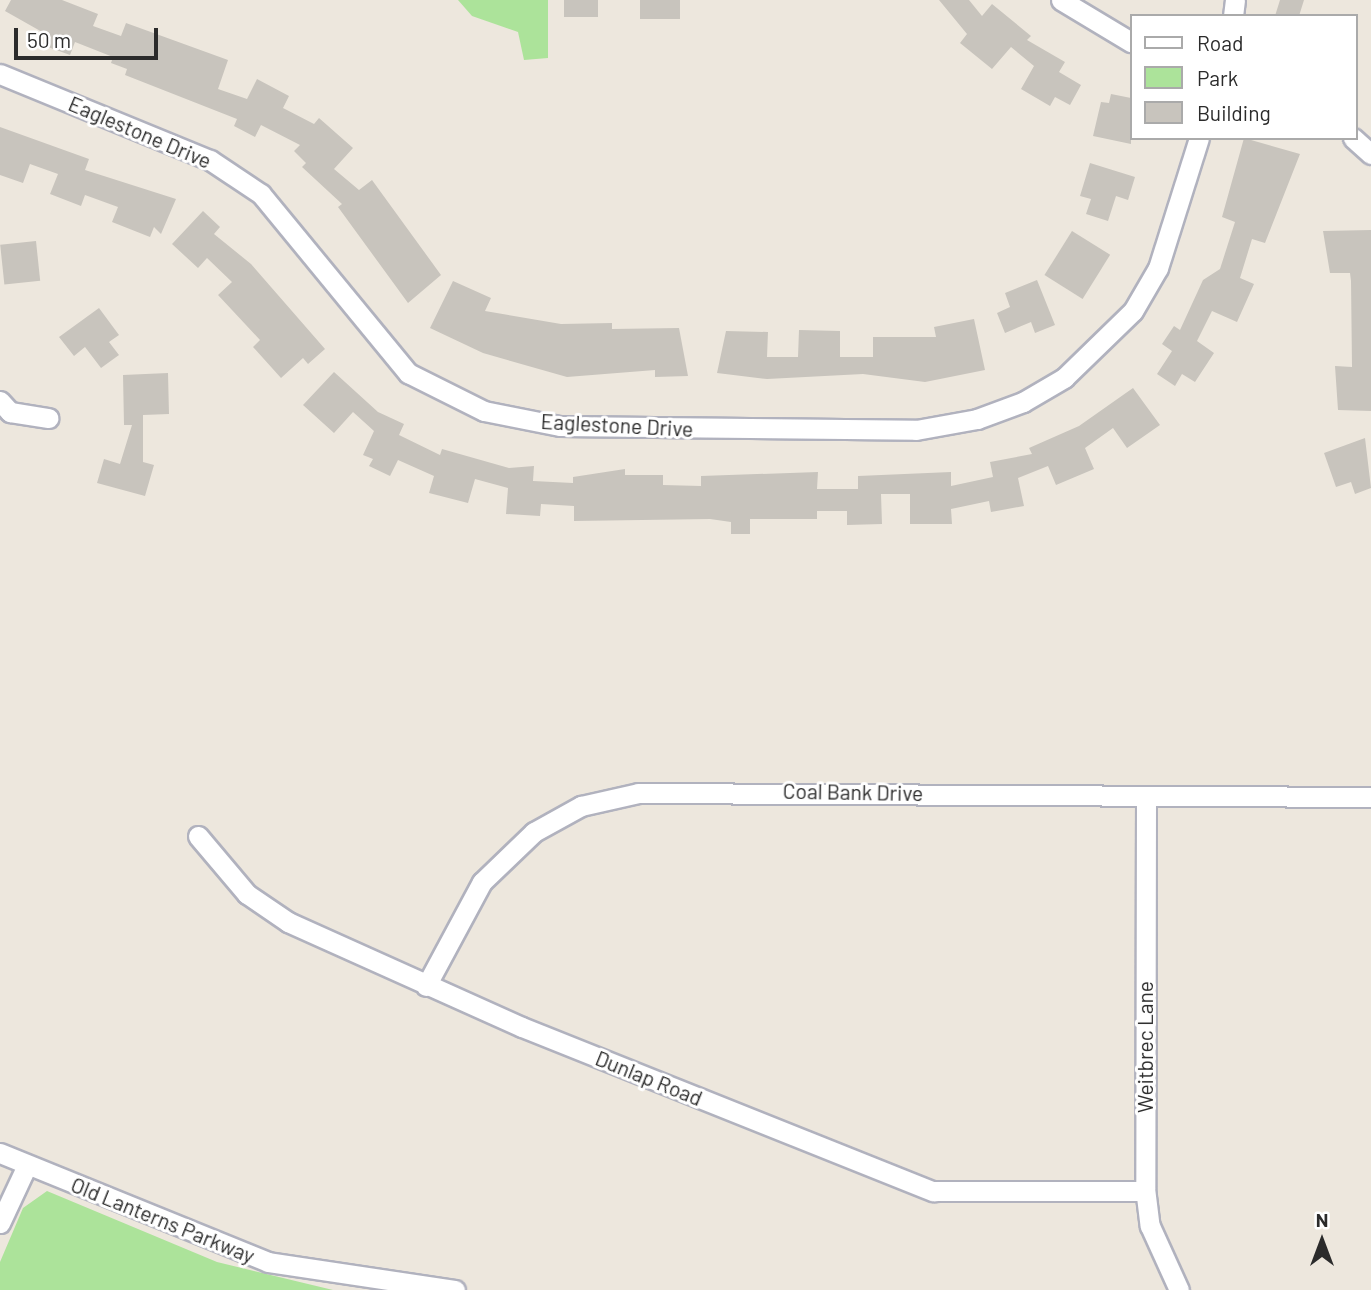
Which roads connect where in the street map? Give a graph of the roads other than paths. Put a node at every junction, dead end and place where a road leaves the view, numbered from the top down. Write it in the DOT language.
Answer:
graph roads {
  1 [pos="1061,0"];
  2 [pos="1130,41"];
  3 [pos="0,74"];
  4 [pos="1198,140"];
  5 [pos="1355,140"];
  6 [pos="1371,154"];
  7 [pos="0,401"];
  8 [pos="49,418"];
  9 [pos="1371,797"];
  10 [pos="1146,798"];
  11 [pos="198,836"];
  12 [pos="426,986"];
  13 [pos="0,1153"];
  14 [pos="27,1165"];
  15 [pos="1145,1191"];
  16 [pos="0,1223"];
  17 [pos="455,1290"];
  18 [pos="1179,1290"];
  1 -- 2 [label="street"];
  3 -- 4 [label="street, Eaglestone Drive"];
  5 -- 6 [label="street"];
  7 -- 8 [label="street"];
  9 -- 10 [label="street, Coal Bank Drive"];
  10 -- 12 [label="street, Coal Bank Drive"];
  10 -- 15 [label="street, Weitbrec Lane"];
  11 -- 12 [label="street, Dunlap Road"];
  12 -- 15 [label="street, Dunlap Road"];
  13 -- 14 [label="street, Old Lanterns Parkway"];
  14 -- 16 [label="street"];
  14 -- 17 [label="street, Old Lanterns Parkway"];
  15 -- 18 [label="street, Weitbrec Lane"];
}
